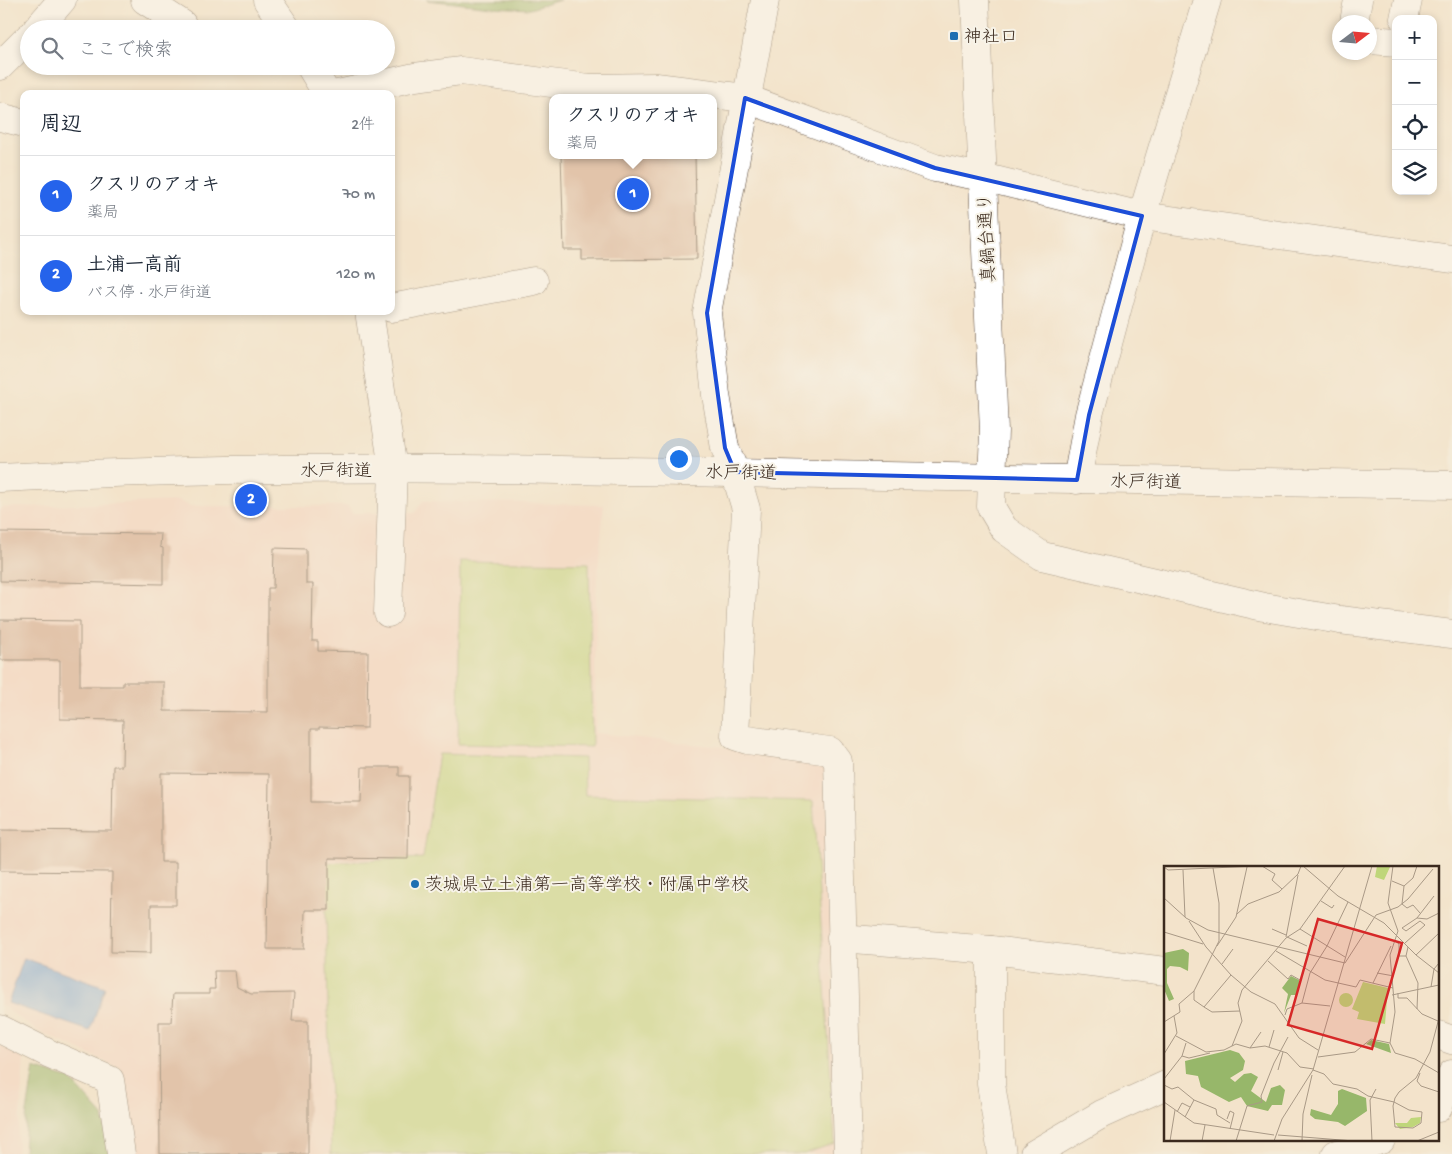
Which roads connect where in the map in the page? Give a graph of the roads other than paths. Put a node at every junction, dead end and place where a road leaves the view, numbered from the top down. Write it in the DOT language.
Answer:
graph roads {
  1 [pos="62,0"];
  2 [pos="145,0"];
  3 [pos="267,0"];
  4 [pos="765,0"];
  5 [pos="975,0"];
  6 [pos="1207,0"];
  7 [pos="1358,0"];
  8 [pos="1408,0"];
  9 [pos="1355,15"];
  10 [pos="1405,15"];
  11 [pos="45,20"];
  12 [pos="176,20"];
  13 [pos="281,20"];
  14 [pos="1377,41"];
  15 [pos="1392,42"];
  16 [pos="20,46"];
  17 [pos="0,66"];
  18 [pos="315,75"];
  19 [pos="325,90"];
  20 [pos="356,90"];
  21 [pos="713,94"];
  22 [pos="717,94"];
  23 [pos="746,98"];
  24 [pos="0,117"];
  25 [pos="20,122"];
  26 [pos="983,177"];
  27 [pos="1142,216"];
  28 [pos="1452,259"];
  29 [pos="534,281"];
  30 [pos="395,307"];
  31 [pos="376,315"];
  32 [pos="393,469"];
  33 [pos="735,472"];
  34 [pos="992,477"];
  35 [pos="0,478"];
  36 [pos="1077,480"];
  37 [pos="1452,485"];
  38 [pos="388,613"];
  39 [pos="1452,634"];
  40 [pos="841,938"];
  41 [pos="990,950"];
  42 [pos="1164,971"];
  43 [pos="0,1028"];
  44 [pos="1440,1036"];
  45 [pos="1452,1040"];
  46 [pos="1452,1074"];
  47 [pos="1164,1085"];
  48 [pos="1440,1103"];
  49 [pos="1375,1142"];
  50 [pos="121,1154"];
  51 [pos="848,1154"];
  52 [pos="1002,1154"];
  53 [pos="1034,1154"];
  54 [pos="1336,1154"];
  1 -- 11 [label="main road"];
  2 -- 12 [label="main road"];
  3 -- 13 [label="main road"];
  4 -- 23 [label="main road"];
  5 -- 26 [label="main road, 真鍋台通り"];
  6 -- 27 [label="main road"];
  7 -- 9 [label="main road"];
  8 -- 10 [label="main road"];
  14 -- 15 [label="main road"];
  16 -- 17 [label="main road"];
  18 -- 19 [label="main road"];
  20 -- 21 [label="main road"];
  22 -- 23 [label="main road"];
  23 -- 26 [label="main road"];
  23 -- 33 [label="main road"];
  24 -- 25 [label="main road"];
  26 -- 27 [label="main road"];
  26 -- 34 [label="main road, 真鍋台通り"];
  27 -- 28 [label="main road"];
  27 -- 36 [label="main road"];
  29 -- 30 [label="main road"];
  31 -- 32 [label="main road"];
  32 -- 33 [label="main road, 水戸街道"];
  32 -- 35 [label="main road, 水戸街道"];
  32 -- 38 [label="main road"];
  33 -- 34 [label="main road, 水戸街道"];
  33 -- 40 [label="main road"];
  34 -- 36 [label="main road, 水戸街道"];
  34 -- 39 [label="main road, 真鍋台通り"];
  36 -- 37 [label="main road, 水戸街道"];
  40 -- 41 [label="main road"];
  40 -- 51 [label="main road"];
  41 -- 42 [label="main road"];
  41 -- 52 [label="main road"];
  43 -- 50 [label="main road"];
  44 -- 45 [label="main road"];
  46 -- 48 [label="main road"];
  47 -- 53 [label="main road"];
  49 -- 54 [label="main road"];
}
